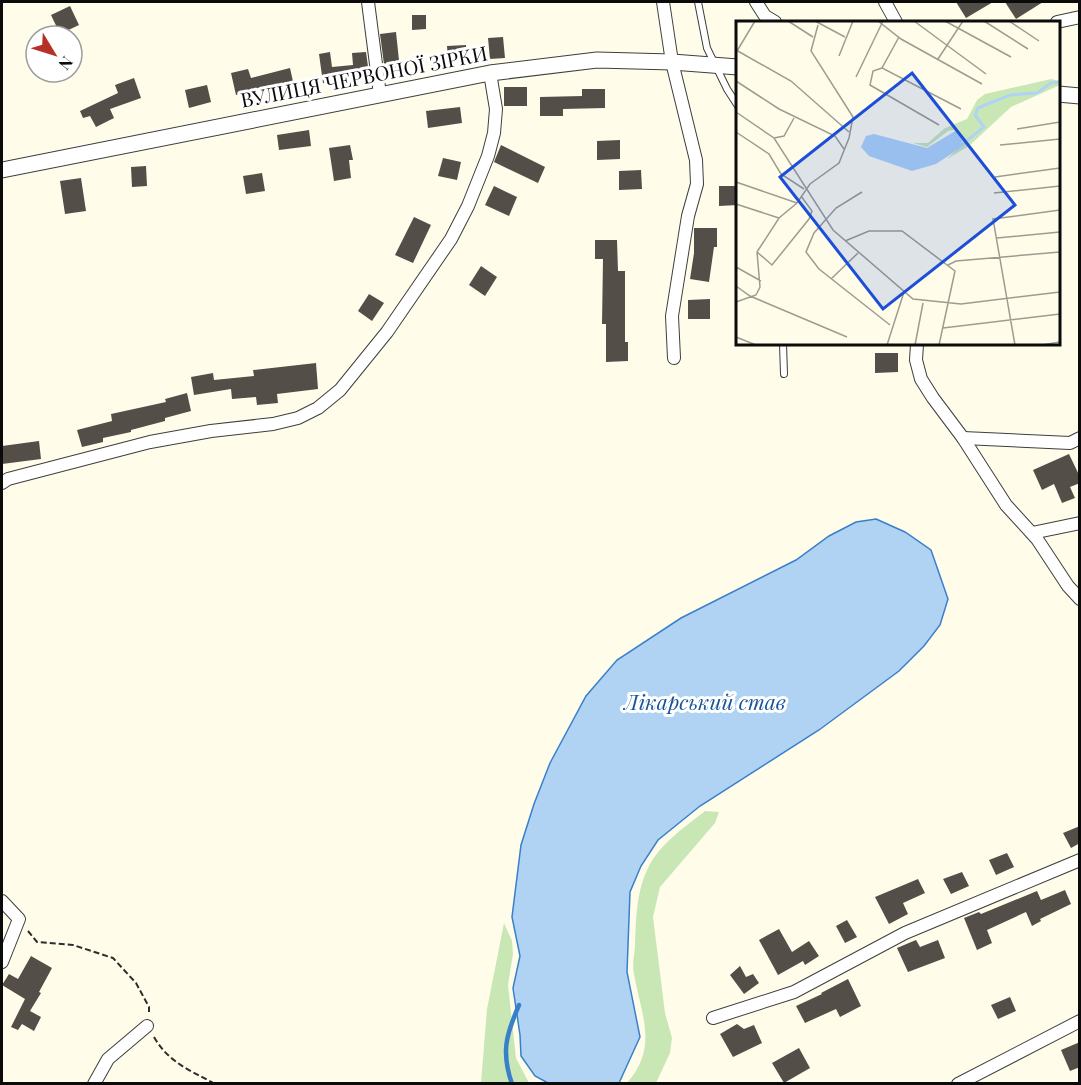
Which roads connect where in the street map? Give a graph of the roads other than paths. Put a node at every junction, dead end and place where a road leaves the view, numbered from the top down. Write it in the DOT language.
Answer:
graph roads {
  1 [pos="368,2"];
  2 [pos="663,2"];
  3 [pos="698,2"];
  4 [pos="756,2"];
  5 [pos="885,2"];
  6 [pos="1080,17"];
  7 [pos="773,21"];
  8 [pos="895,21"];
  9 [pos="1060,21"];
  10 [pos="672,62"];
  11 [pos="715,65"];
  12 [pos="736,67"];
  13 [pos="490,73"];
  14 [pos="1060,94"];
  15 [pos="380,95"];
  16 [pos="1080,96"];
  17 [pos="736,102"];
  18 [pos="2,170"];
  19 [pos="783,345"];
  20 [pos="917,345"];
  21 [pos="674,358"];
  22 [pos="784,374"];
  23 [pos="963,438"];
  24 [pos="1080,438"];
  25 [pos="2,483"];
  26 [pos="1080,523"];
  27 [pos="1032,533"];
  28 [pos="1080,599"];
  29 [pos="1080,860"];
  30 [pos="2,901"];
  31 [pos="2,962"];
  32 [pos="713,1018"];
  33 [pos="1080,1021"];
  34 [pos="147,1026"];
  35 [pos="94,1083"];
  36 [pos="958,1083"];
  1 -- 15 [label="street"];
  2 -- 10 [label="street"];
  3 -- 11 [label="lane"];
  4 -- 7 [label="street"];
  5 -- 8 [label="street"];
  6 -- 9 [label="street"];
  10 -- 11 [label="street, ВУЛИЦЯ ЧЕРВОНОЇ ЗІРКИ"];
  10 -- 13 [label="street, ВУЛИЦЯ ЧЕРВОНОЇ ЗІРКИ"];
  10 -- 21 [label="street"];
  11 -- 12 [label="street, ВУЛИЦЯ ЧЕРВОНОЇ ЗІРКИ"];
  11 -- 17 [label="lane"];
  13 -- 15 [label="street, ВУЛИЦЯ ЧЕРВОНОЇ ЗІРКИ"];
  13 -- 25 [label="street"];
  14 -- 16 [label="street"];
  15 -- 18 [label="street, ВУЛИЦЯ ЧЕРВОНОЇ ЗІРКИ"];
  19 -- 22 [label="lane"];
  20 -- 23 [label="street"];
  23 -- 24 [label="street"];
  23 -- 27 [label="street"];
  26 -- 27 [label="street"];
  27 -- 28 [label="street"];
  29 -- 32 [label="street"];
  30 -- 31 [label="street"];
  33 -- 36 [label="street"];
  34 -- 35 [label="street"];
}
